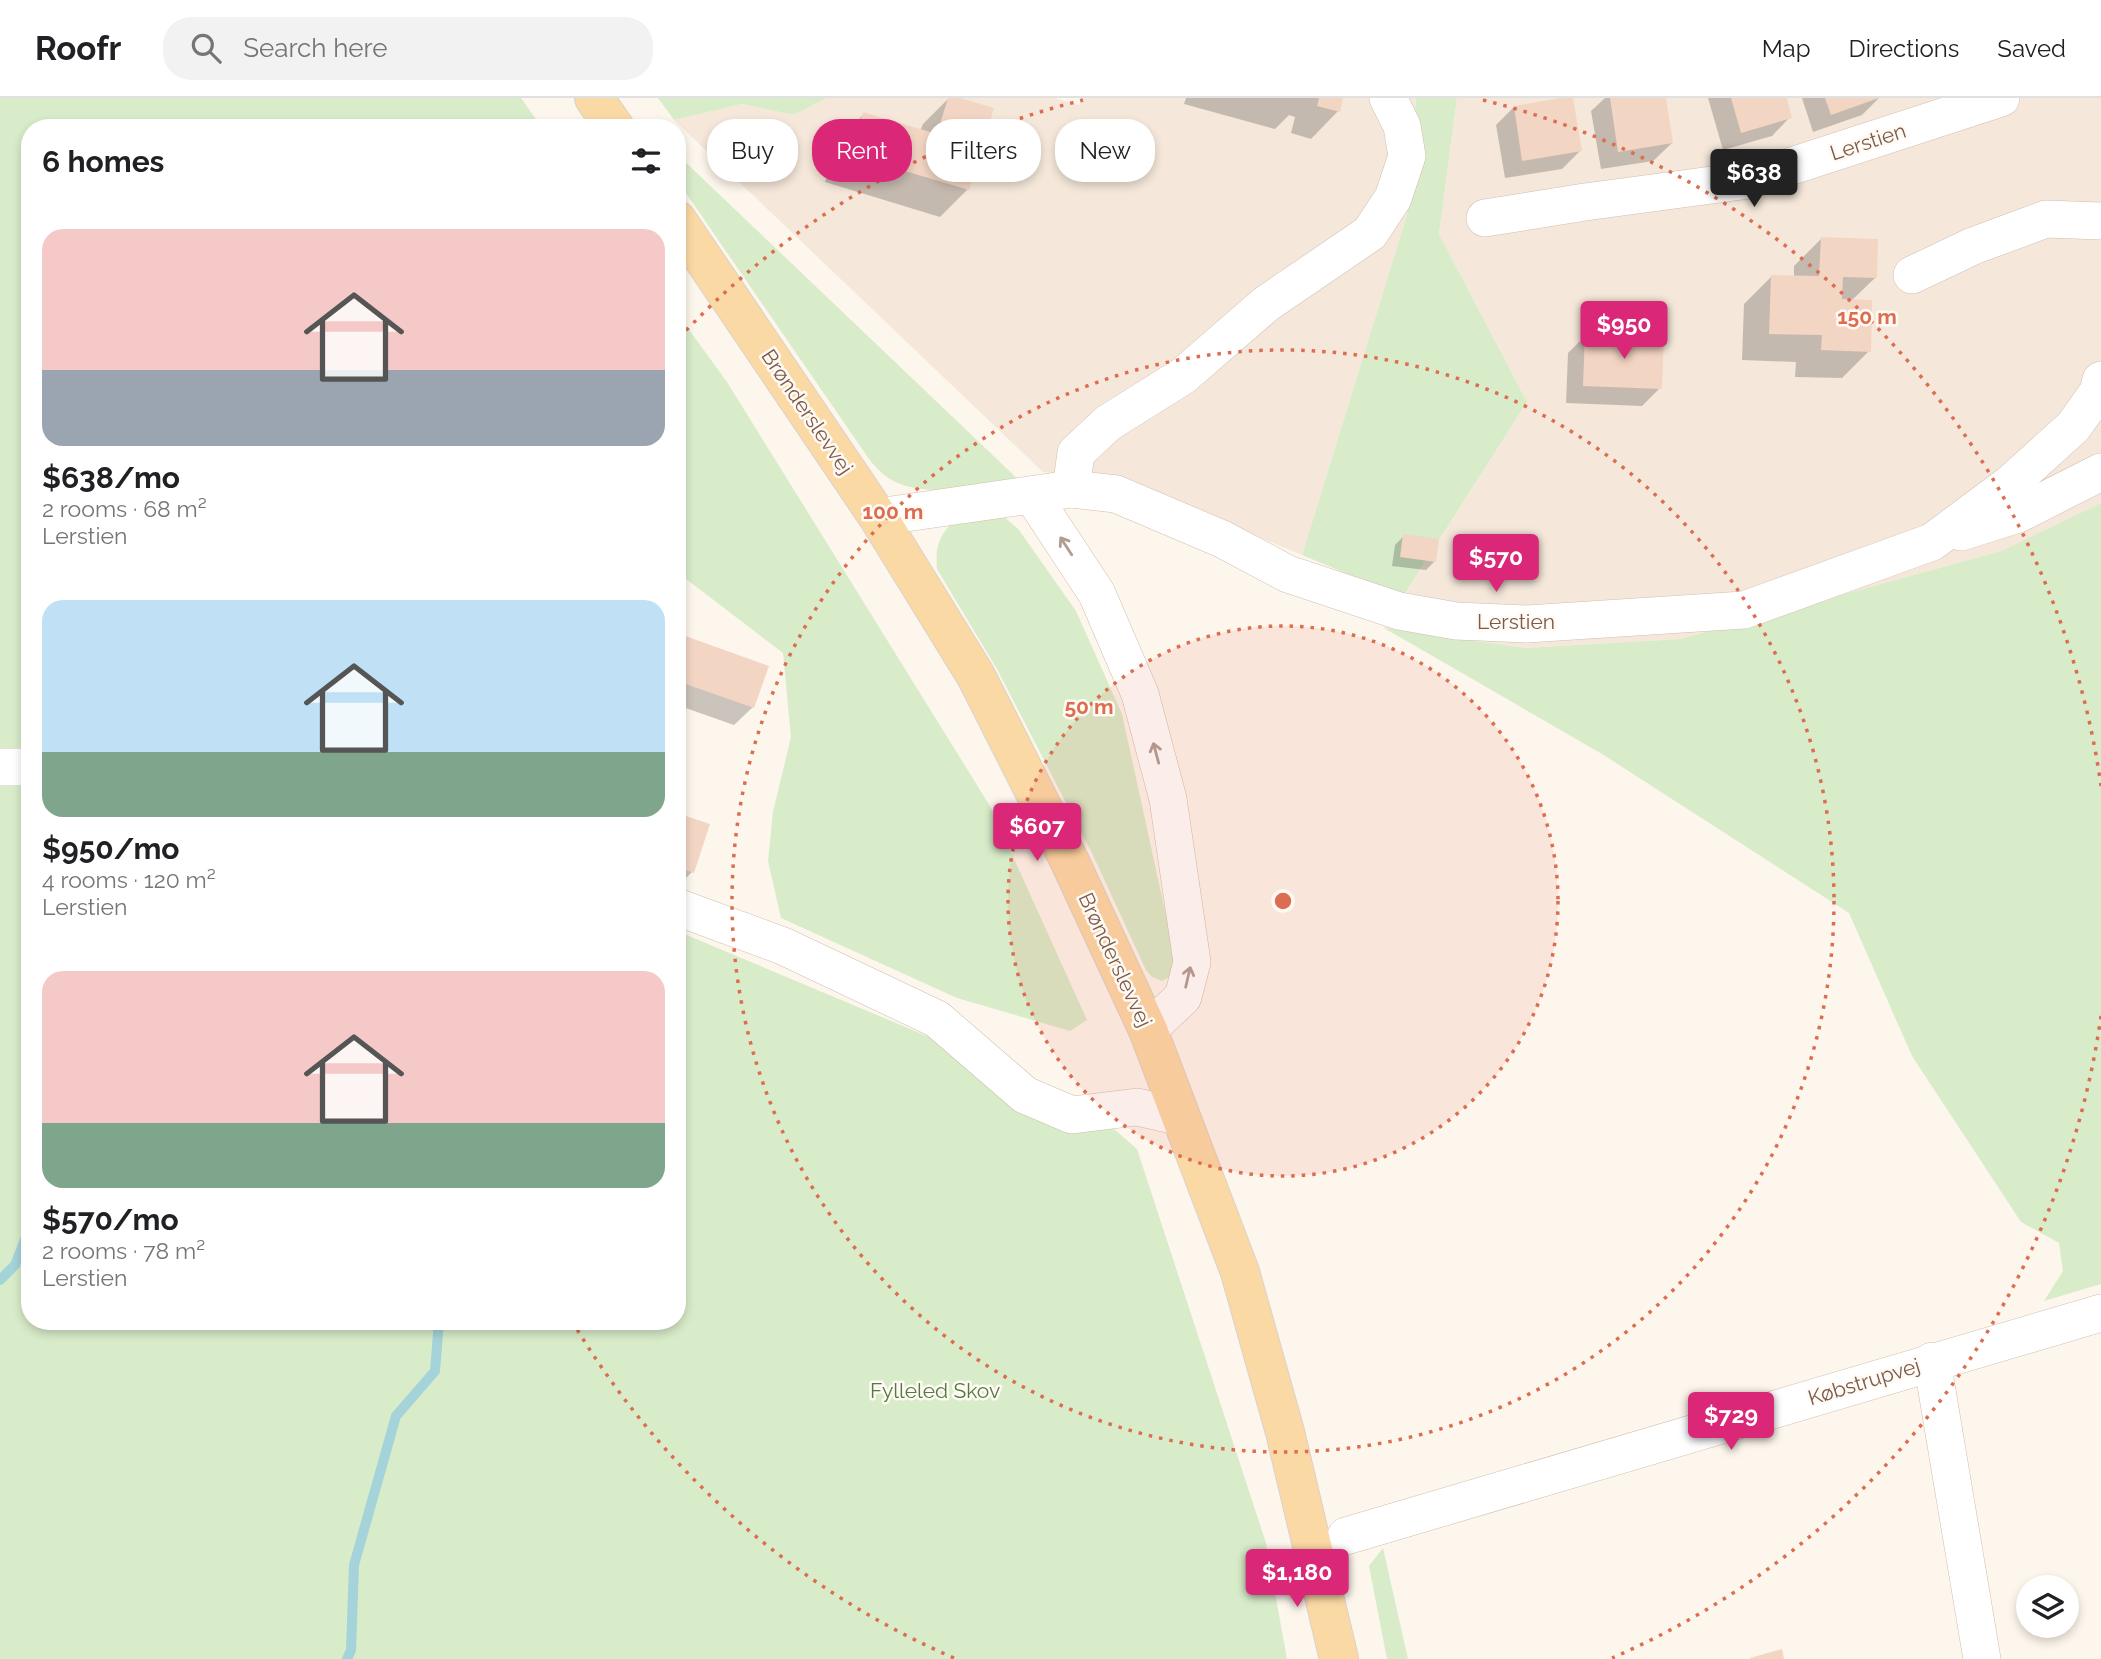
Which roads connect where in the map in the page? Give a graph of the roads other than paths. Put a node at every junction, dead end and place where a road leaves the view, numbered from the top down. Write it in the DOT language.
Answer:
graph roads {
  1 [pos="594,98"];
  2 [pos="1388,98"];
  3 [pos="2001,98"];
  4 [pos="609,119"];
  5 [pos="1485,218"];
  6 [pos="2101,221"];
  7 [pos="686,233"];
  8 [pos="1912,275"];
  9 [pos="2101,380"];
  10 [pos="2101,472"];
  11 [pos="1072,489"];
  12 [pos="1032,495"];
  13 [pos="878,517"];
  14 [pos="1931,542"];
  15 [pos="0,767"];
  16 [pos="21,767"];
  17 [pos="686,909"];
  18 [pos="1148,1030"];
  19 [pos="1181,1117"];
  20 [pos="2101,1313"];
  21 [pos="1932,1361"];
  22 [pos="1346,1536"];
  23 [pos="1339,1659"];
  24 [pos="1982,1659"];
  1 -- 4 [label="main road"];
  2 -- 11 [label="street"];
  3 -- 5 [label="street, Lerstien"];
  6 -- 8 [label="street"];
  7 -- 13 [label="main road, Brønderslevvej"];
  9 -- 14 [label="street, Lerstien"];
  10 -- 14 [label="street"];
  11 -- 12 [label="street, Lerstien"];
  11 -- 14 [label="street, Lerstien"];
  12 -- 13 [label="street, Lerstien"];
  18 -- 12 [label="street, one-way"];
  13 -- 18 [label="main road, Brønderslevvej"];
  15 -- 16 [label="street"];
  17 -- 19 [label="street"];
  18 -- 19 [label="main road, Brønderslevvej"];
  19 -- 23 [label="main road, Brønderslevvej"];
  20 -- 21 [label="street, Købstrupvej"];
  21 -- 22 [label="street, Købstrupvej"];
  21 -- 24 [label="street"];
}
